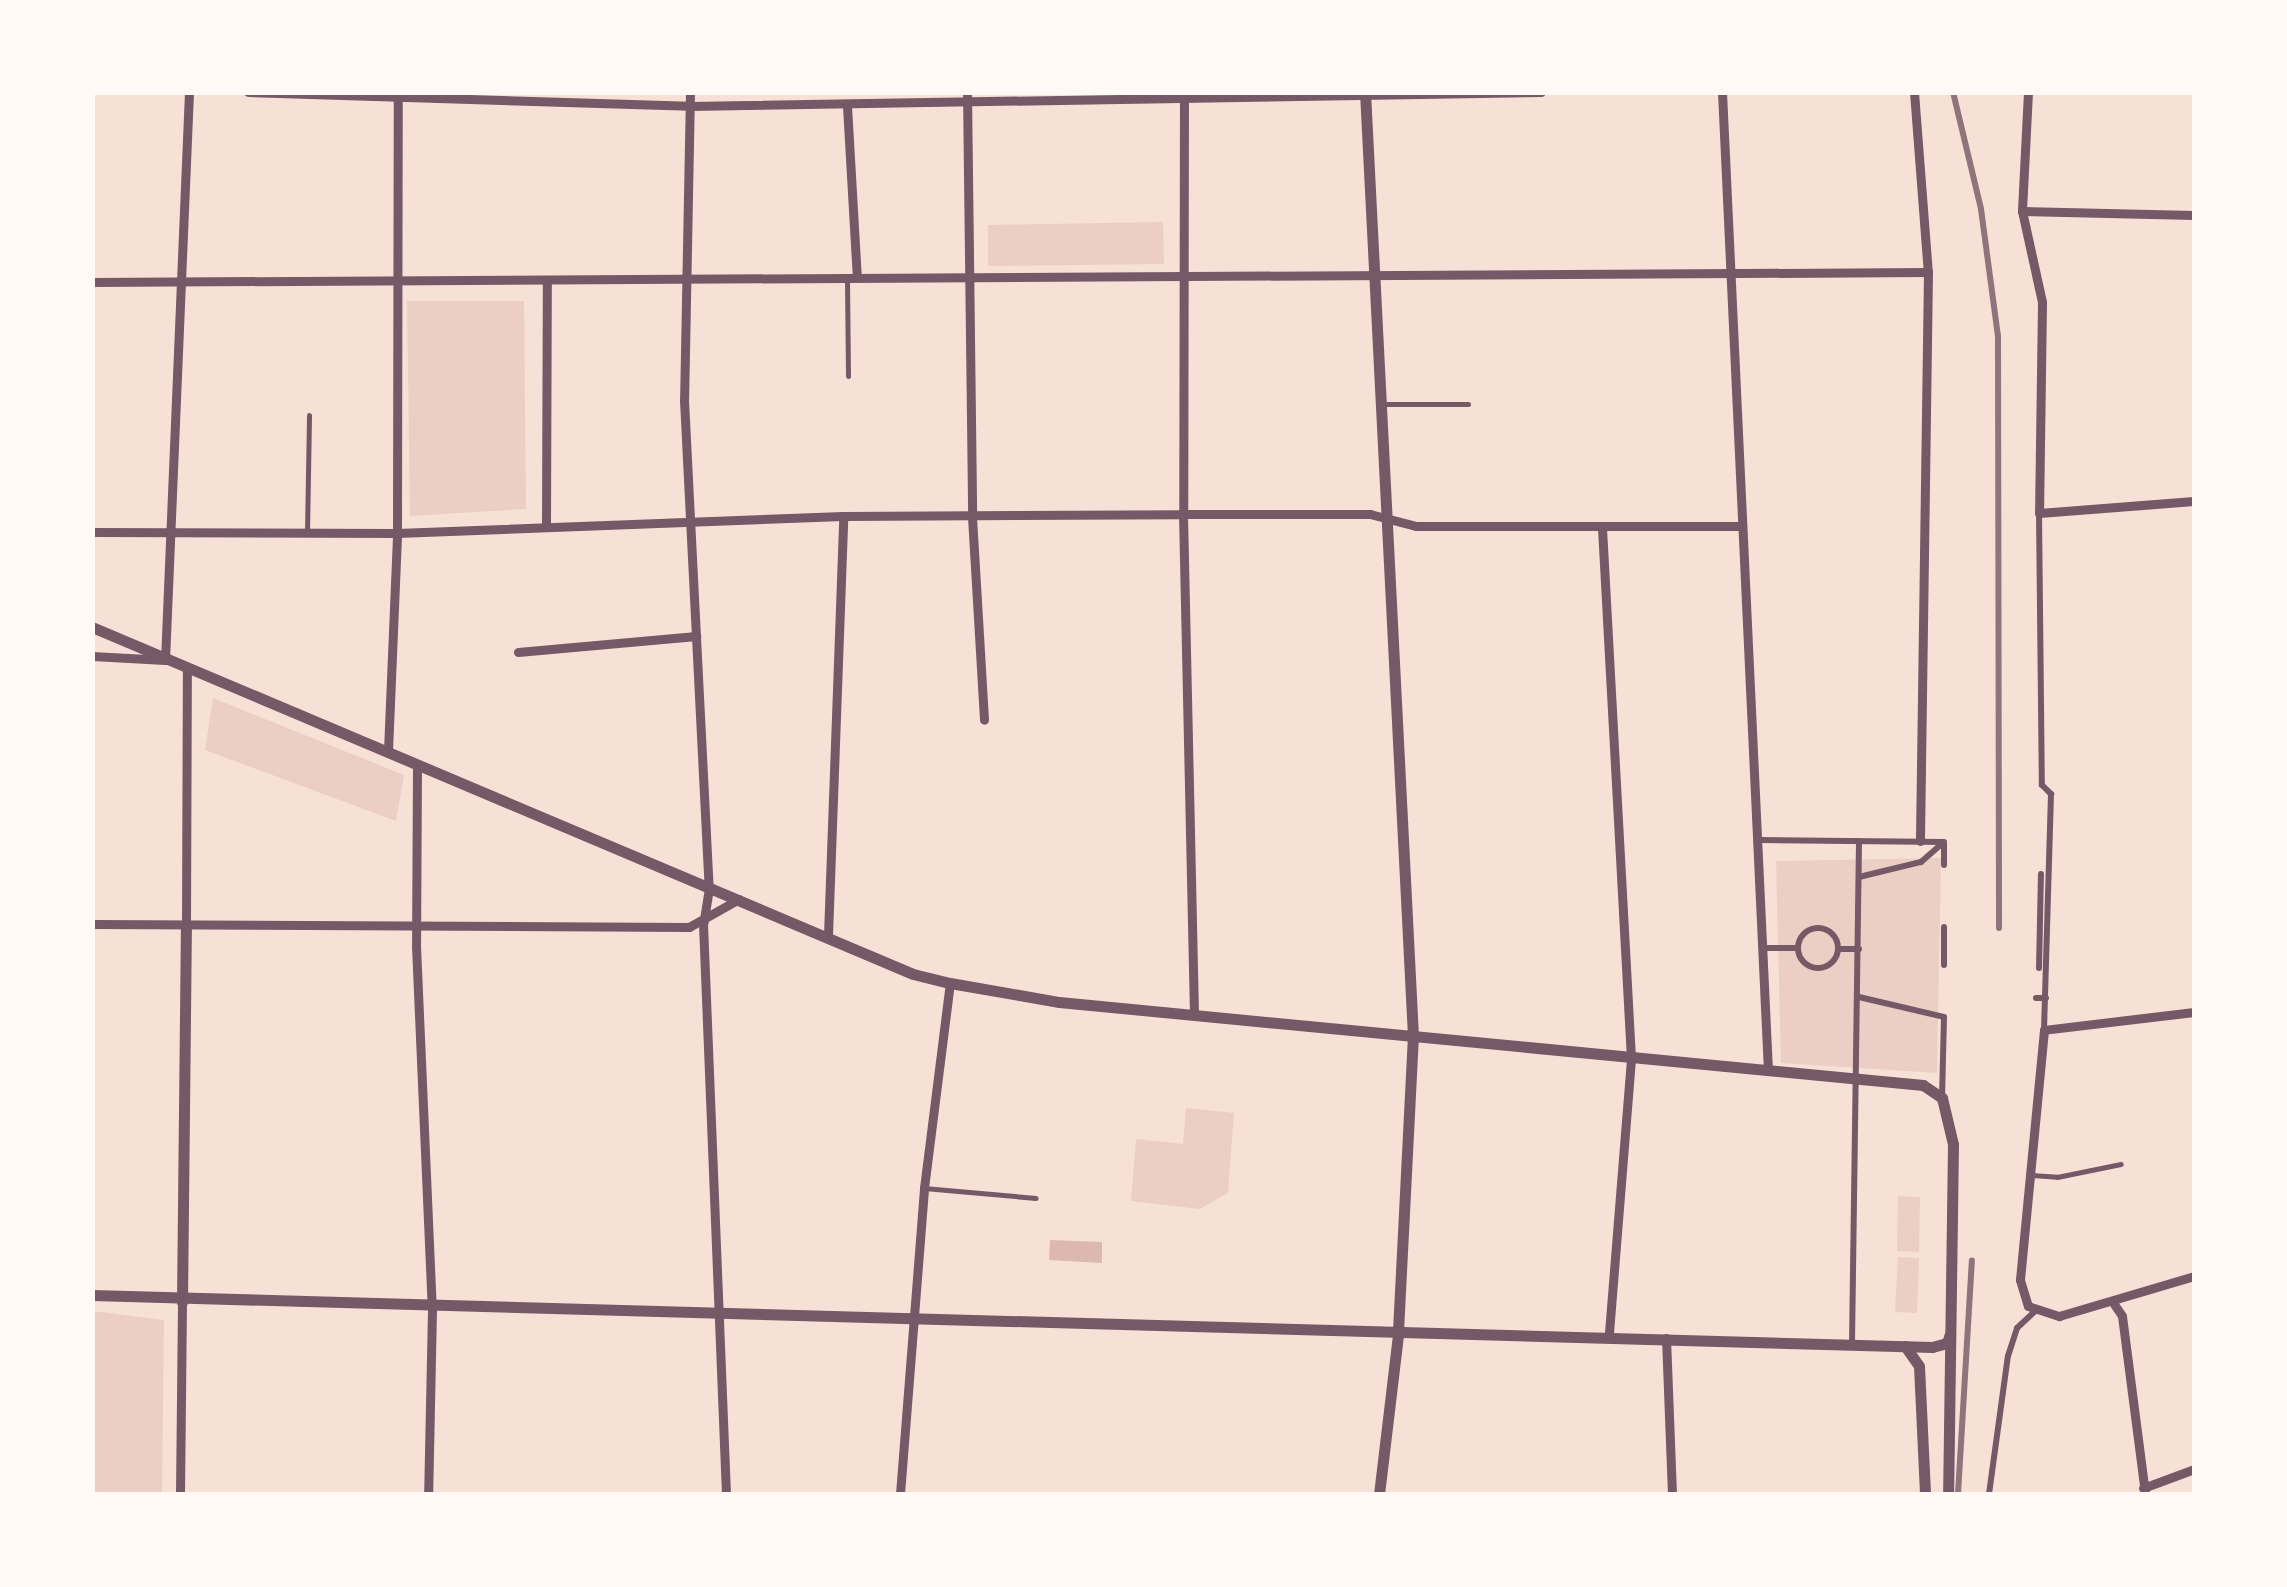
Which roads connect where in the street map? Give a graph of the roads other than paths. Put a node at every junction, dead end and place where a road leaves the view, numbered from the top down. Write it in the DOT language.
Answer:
graph roads {
  1 [pos="189,92"];
  2 [pos="248,92"];
  3 [pos="690,92"];
  4 [pos="1541,92"];
  5 [pos="1722,92"];
  6 [pos="1914,92"];
  7 [pos="2028,92"];
  8 [pos="398,96"];
  9 [pos="1184,96"];
  10 [pos="1366,96"];
  11 [pos="831,98"];
  12 [pos="967,98"];
  13 [pos="690,106"];
  14 [pos="847,106"];
  15 [pos="2022,211"];
  16 [pos="2194,215"];
  17 [pos="1928,272"];
  18 [pos="1731,274"];
  19 [pos="1374,276"];
  20 [pos="852,277"];
  21 [pos="974,277"];
  22 [pos="1182,279"];
  23 [pos="684,280"];
  24 [pos="399,281"];
  25 [pos="92,282"];
  26 [pos="547,282"];
  27 [pos="178,283"];
  28 [pos="848,376"];
  29 [pos="1380,404"];
  30 [pos="1468,404"];
  31 [pos="309,415"];
  32 [pos="2194,502"];
  33 [pos="2040,512"];
  34 [pos="1182,514"];
  35 [pos="1386,515"];
  36 [pos="844,516"];
  37 [pos="972,518"];
  38 [pos="689,522"];
  39 [pos="546,526"];
  40 [pos="1742,526"];
  41 [pos="1602,528"];
  42 [pos="173,530"];
  43 [pos="92,532"];
  44 [pos="307,532"];
  45 [pos="396,532"];
  46 [pos="92,627"];
  47 [pos="696,636"];
  48 [pos="518,652"];
  49 [pos="92,656"];
  50 [pos="165,660"];
  51 [pos="187,668"];
  52 [pos="984,720"];
  53 [pos="388,750"];
  54 [pos="417,764"];
  55 [pos="1760,840"];
  56 [pos="1860,841"];
  57 [pos="1920,841"];
  58 [pos="1944,842"];
  59 [pos="1944,865"];
  60 [pos="2042,874"];
  61 [pos="1860,877"];
  62 [pos="708,888"];
  63 [pos="739,899"];
  64 [pos="92,924"];
  65 [pos="416,924"];
  66 [pos="703,924"];
  67 [pos="186,926"];
  68 [pos="1944,927"];
  69 [pos="828,935"];
  70 [pos="1765,948"];
  71 [pos="1798,948"];
  72 [pos="1859,949"];
  73 [pos="1838,950"];
  74 [pos="1944,965"];
  75 [pos="2038,968"];
  76 [pos="950,983"];
  77 [pos="1859,997"];
  78 [pos="2036,998"];
  79 [pos="2046,998"];
  80 [pos="2194,1012"];
  81 [pos="1194,1014"];
  82 [pos="2044,1030"];
  83 [pos="1413,1035"];
  84 [pos="1630,1059"];
  85 [pos="1768,1071"];
  86 [pos="1858,1075"];
  87 [pos="1942,1098"];
  88 [pos="2121,1164"];
  89 [pos="2028,1174"];
  90 [pos="924,1188"];
  91 [pos="1036,1198"];
  92 [pos="2194,1276"];
  93 [pos="92,1296"];
  94 [pos="182,1302"];
  95 [pos="2114,1304"];
  96 [pos="432,1310"];
  97 [pos="2036,1312"];
  98 [pos="724,1316"];
  99 [pos="915,1322"];
  100 [pos="1951,1331"];
  101 [pos="1609,1335"];
  102 [pos="1666,1335"];
  103 [pos="1398,1336"];
  104 [pos="1852,1343"];
  105 [pos="1905,1346"];
  106 [pos="2194,1468"];
  107 [pos="2144,1491"];
  108 [pos="180,1494"];
  109 [pos="428,1494"];
  110 [pos="726,1494"];
  111 [pos="900,1494"];
  112 [pos="1379,1494"];
  113 [pos="1672,1494"];
  114 [pos="1925,1494"];
  115 [pos="1948,1494"];
  116 [pos="1989,1494"];
  1 -- 27 [label="street"];
  2 -- 8 [label="street"];
  3 -- 13 [label="street"];
  4 -- 10 [label="street"];
  5 -- 18 [label="street"];
  6 -- 17 [label="street"];
  7 -- 15 [label="street"];
  8 -- 13 [label="street"];
  8 -- 24 [label="street"];
  9 -- 10 [label="street"];
  9 -- 12 [label="street"];
  9 -- 22 [label="street"];
  10 -- 19 [label="street"];
  11 -- 13 [label="street"];
  11 -- 14 [label="street"];
  12 -- 14 [label="street"];
  12 -- 21 [label="street"];
  13 -- 23 [label="street"];
  14 -- 20 [label="street"];
  15 -- 16 [label="street"];
  15 -- 33 [label="street"];
  17 -- 18 [label="street"];
  17 -- 57 [label="street"];
  18 -- 19 [label="street"];
  18 -- 40 [label="street"];
  19 -- 22 [label="street"];
  19 -- 29 [label="street"];
  20 -- 21 [label="street"];
  20 -- 23 [label="street"];
  20 -- 28 [label="lane"];
  21 -- 22 [label="street"];
  21 -- 37 [label="street"];
  22 -- 34 [label="street"];
  23 -- 26 [label="street"];
  23 -- 38 [label="street"];
  24 -- 26 [label="street"];
  24 -- 27 [label="street"];
  24 -- 45 [label="street"];
  25 -- 27 [label="street"];
  26 -- 39 [label="street"];
  27 -- 42 [label="street"];
  29 -- 30 [label="lane"];
  29 -- 35 [label="street"];
  31 -- 44 [label="lane"];
  32 -- 33 [label="street"];
  33 -- 79 [label="street"];
  34 -- 35 [label="street"];
  34 -- 37 [label="street"];
  34 -- 81 [label="street"];
  35 -- 41 [label="street"];
  35 -- 83 [label="street"];
  36 -- 37 [label="street"];
  36 -- 38 [label="street"];
  36 -- 69 [label="street"];
  37 -- 52 [label="street"];
  38 -- 39 [label="street"];
  38 -- 47 [label="street"];
  39 -- 45 [label="street"];
  40 -- 41 [label="street"];
  40 -- 55 [label="street"];
  41 -- 84 [label="street"];
  42 -- 43 [label="street"];
  42 -- 44 [label="street"];
  42 -- 50 [label="street"];
  44 -- 45 [label="street"];
  45 -- 53 [label="street"];
  46 -- 50 [label="street"];
  47 -- 48 [label="street"];
  47 -- 62 [label="street"];
  49 -- 50 [label="street"];
  50 -- 51 [label="street"];
  51 -- 53 [label="street"];
  51 -- 67 [label="street"];
  53 -- 54 [label="street"];
  54 -- 62 [label="street"];
  54 -- 65 [label="street"];
  55 -- 56 [label="street"];
  55 -- 70 [label="street"];
  56 -- 57 [label="street"];
  56 -- 61 [label="street"];
  57 -- 58 [label="street"];
  58 -- 59 [label="street"];
  58 -- 61 [label="street"];
  60 -- 75 [label="street"];
  61 -- 72 [label="street"];
  62 -- 63 [label="street"];
  62 -- 66 [label="street"];
  63 -- 66 [label="street"];
  63 -- 69 [label="street"];
  64 -- 67 [label="street"];
  65 -- 66 [label="street"];
  65 -- 67 [label="street"];
  65 -- 96 [label="street"];
  66 -- 98 [label="street"];
  67 -- 94 [label="street"];
  68 -- 74 [label="street"];
  69 -- 76 [label="street"];
  70 -- 71 [label="street"];
  70 -- 85 [label="street"];
  71 -- 73 [label="street"];
  71 -- 73 [label="street"];
  72 -- 73 [label="street"];
  72 -- 77 [label="street"];
  76 -- 81 [label="street"];
  76 -- 90 [label="street"];
  77 -- 86 [label="street"];
  77 -- 87 [label="street"];
  78 -- 79 [label="street"];
  79 -- 82 [label="street"];
  80 -- 82 [label="street"];
  81 -- 83 [label="street"];
  82 -- 89 [label="street"];
  83 -- 84 [label="street"];
  83 -- 103 [label="street"];
  84 -- 85 [label="street"];
  84 -- 101 [label="street"];
  85 -- 86 [label="street"];
  86 -- 87 [label="street"];
  86 -- 104 [label="street"];
  87 -- 100 [label="street"];
  88 -- 89 [label="lane"];
  89 -- 97 [label="street"];
  90 -- 91 [label="lane"];
  90 -- 99 [label="street"];
  92 -- 95 [label="street"];
  93 -- 94 [label="street"];
  94 -- 96 [label="street"];
  94 -- 108 [label="street"];
  95 -- 97 [label="street"];
  95 -- 107 [label="street"];
  96 -- 98 [label="street"];
  96 -- 109 [label="street"];
  97 -- 116 [label="street"];
  98 -- 99 [label="street"];
  98 -- 110 [label="street"];
  99 -- 103 [label="street"];
  99 -- 111 [label="street"];
  100 -- 105 [label="street"];
  100 -- 115 [label="street"];
  101 -- 102 [label="street"];
  101 -- 103 [label="street"];
  102 -- 104 [label="street"];
  102 -- 113 [label="street"];
  103 -- 112 [label="street"];
  104 -- 105 [label="street"];
  105 -- 114 [label="street"];
  106 -- 107 [label="street"];
}
